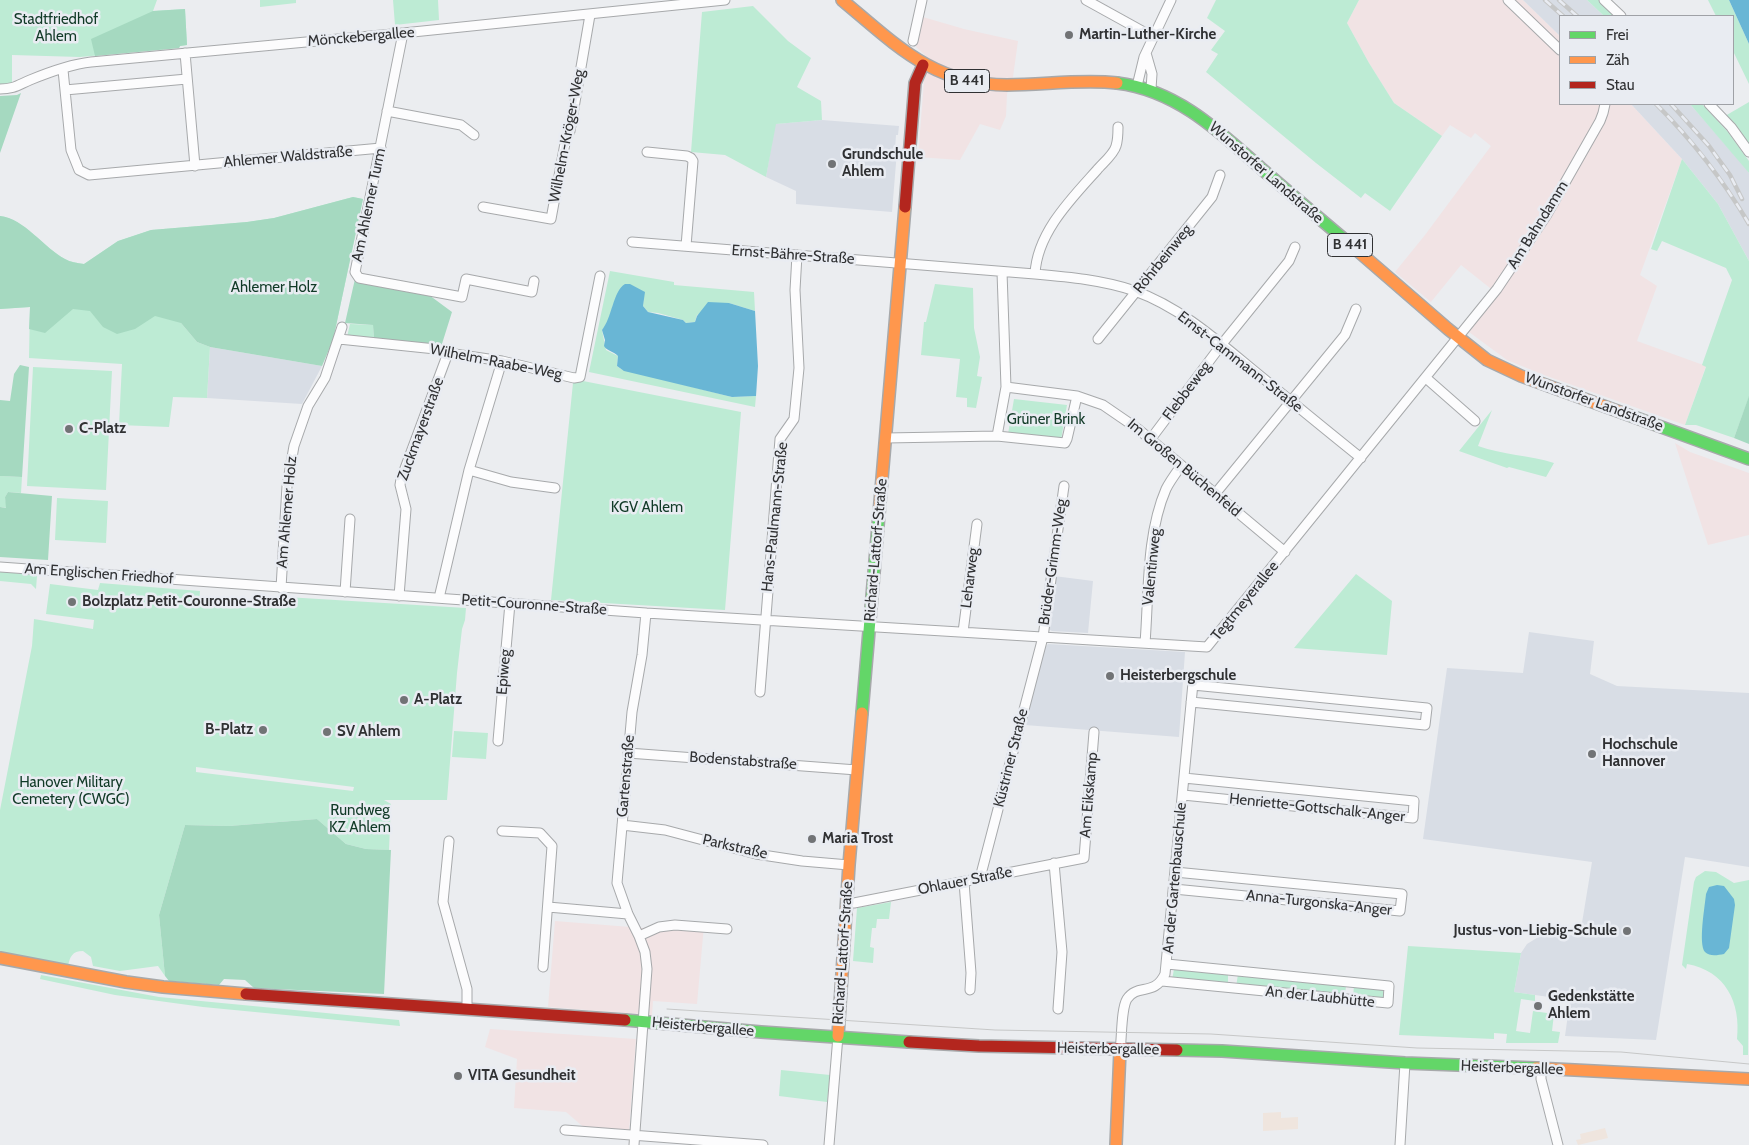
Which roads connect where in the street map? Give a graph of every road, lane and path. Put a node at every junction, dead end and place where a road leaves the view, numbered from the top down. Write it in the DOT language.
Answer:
graph roads {
  1 [pos="725,0"];
  2 [pos="842,0"];
  3 [pos="922,0"];
  4 [pos="1086,0"];
  5 [pos="1171,0"];
  6 [pos="1508,0"];
  7 [pos="1604,0"];
  8 [pos="590,15"];
  9 [pos="1620,15"];
  10 [pos="403,33"];
  11 [pos="1153,37"];
  12 [pos="913,42"];
  13 [pos="1559,49"];
  14 [pos="185,53"];
  15 [pos="1146,53"];
  16 [pos="922,64"];
  17 [pos="63,70"];
  18 [pos="187,79"];
  19 [pos="1137,86"];
  20 [pos="0,89"];
  21 [pos="1151,89"];
  22 [pos="65,90"];
  23 [pos="1605,105"];
  24 [pos="1710,105"];
  25 [pos="387,111"];
  26 [pos="1118,127"];
  27 [pos="474,135"];
  28 [pos="381,148"];
  29 [pos="648,152"];
  30 [pos="1749,152"];
  31 [pos="195,166"];
  32 [pos="1220,175"];
  33 [pos="483,207"];
  34 [pos="632,242"];
  35 [pos="686,246"];
  36 [pos="1295,247"];
  37 [pos="797,255"];
  38 [pos="900,263"];
  39 [pos="1002,272"];
  40 [pos="1035,274"];
  41 [pos="600,276"];
  42 [pos="534,281"];
  43 [pos="1136,292"];
  44 [pos="1356,309"];
  45 [pos="342,327"];
  46 [pos="1458,338"];
  47 [pos="339,339"];
  48 [pos="1098,339"];
  49 [pos="1222,344"];
  50 [pos="448,353"];
  51 [pos="502,361"];
  52 [pos="1426,378"];
  53 [pos="1006,387"];
  54 [pos="1077,396"];
  55 [pos="1291,401"];
  56 [pos="1475,420"];
  57 [pos="997,436"];
  58 [pos="886,438"];
  59 [pos="1150,440"];
  60 [pos="1361,458"];
  61 [pos="1749,459"];
  62 [pos="1181,466"];
  63 [pos="469,470"];
  64 [pos="1064,486"];
  65 [pos="555,488"];
  66 [pos="1215,494"];
  67 [pos="350,519"];
  68 [pos="976,524"];
  69 [pos="1285,552"];
  70 [pos="0,567"];
  71 [pos="197,582"];
  72 [pos="281,588"];
  73 [pos="345,592"];
  74 [pos="399,596"];
  75 [pos="439,598"];
  76 [pos="510,603"];
  77 [pos="646,613"];
  78 [pos="765,620"];
  79 [pos="870,626"];
  80 [pos="963,632"];
  81 [pos="1043,637"];
  82 [pos="1145,643"];
  83 [pos="760,692"];
  84 [pos="1261,692"];
  85 [pos="1192,702"];
  86 [pos="1376,702"];
  87 [pos="1259,709"];
  88 [pos="1374,720"];
  89 [pos="1094,732"];
  90 [pos="498,741"];
  91 [pos="628,753"];
  92 [pos="857,770"];
  93 [pos="1184,778"];
  94 [pos="1250,784"];
  95 [pos="1183,795"];
  96 [pos="1366,796"];
  97 [pos="1249,801"];
  98 [pos="1365,813"];
  99 [pos="622,825"];
  100 [pos="502,830"];
  101 [pos="448,841"];
  102 [pos="1084,858"];
  103 [pos="1054,863"];
  104 [pos="849,865"];
  105 [pos="1175,872"];
  106 [pos="980,878"];
  107 [pos="1240,878"];
  108 [pos="964,882"];
  109 [pos="1174,889"];
  110 [pos="1357,889"];
  111 [pos="1239,895"];
  112 [pos="847,903"];
  113 [pos="1355,906"];
  114 [pos="548,907"];
  115 [pos="628,914"];
  116 [pos="727,929"];
  117 [pos="639,936"];
  118 [pos="0,958"];
  119 [pos="1166,964"];
  120 [pos="543,967"];
  121 [pos="1232,971"];
  122 [pos="1162,981"];
  123 [pos="1348,982"];
  124 [pos="1231,988"];
  125 [pos="970,990"];
  126 [pos="1347,999"];
  127 [pos="467,1009"];
  128 [pos="1058,1009"];
  129 [pos="643,1022"];
  130 [pos="838,1036"];
  131 [pos="1120,1050"];
  132 [pos="1405,1063"];
  133 [pos="1541,1068"];
  134 [pos="1749,1079"];
  135 [pos="565,1130"];
  136 [pos="635,1140"];
  137 [pos="763,1145"];
  138 [pos="829,1145"];
  139 [pos="1116,1145"];
  140 [pos="1400,1145"];
  141 [pos="1558,1145"];
  1 -- 8 [label="street, Mönckebergallee"];
  2 -- 16 [label="main road, Wunstorfer Landstraße / B 441"];
  3 -- 12 [label="street"];
  4 -- 11 [label="street"];
  5 -- 11 [label="street"];
  6 -- 13 [label="street"];
  7 -- 9 [label="street"];
  8 -- 10 [label="street, Mönckebergallee"];
  8 -- 33 [label="street, Wilhelm-Kröger-Weg"];
  10 -- 14 [label="street, Mönckebergallee"];
  10 -- 25 [label="street, Am Ahlemer Turm"];
  11 -- 15 [label="street"];
  14 -- 17 [label="street, Mönckebergallee"];
  14 -- 18 [label="street"];
  15 -- 19 [label="street"];
  15 -- 21 [label="street"];
  16 -- 19 [label="main road, Wunstorfer Landstraße / B 441"];
  16 -- 38 [label="main road, Richard-Lattorf-Straße"];
  17 -- 20 [label="street, Mönckebergallee"];
  17 -- 22 [label="street, Ahlemer Waldstraße"];
  18 -- 22 [label="street"];
  18 -- 31 [label="street"];
  19 -- 21 [label="main road, Wunstorfer Landstraße / B 441"];
  21 -- 46 [label="main road, Wunstorfer Landstraße / B 441"];
  22 -- 31 [label="street, Ahlemer Waldstraße"];
  23 -- 46 [label="street, Am Bahndamm"];
  24 -- 30 [label="street"];
  25 -- 27 [label="street"];
  25 -- 28 [label="street, Am Ahlemer Turm"];
  26 -- 40 [label="street"];
  28 -- 31 [label="street, Ahlemer Waldstraße"];
  28 -- 42 [label="street, Am Ahlemer Turm"];
  29 -- 35 [label="street"];
  32 -- 43 [label="street, Röhrbeinweg"];
  34 -- 35 [label="street, Ernst-Bähre-Straße"];
  35 -- 37 [label="street, Ernst-Bähre-Straße"];
  36 -- 49 [label="street, Flebbeweg"];
  37 -- 38 [label="street, Ernst-Bähre-Straße"];
  37 -- 78 [label="street, Hans-Paulmann-Straße"];
  38 -- 39 [label="street, Ernst-Cammann-Straße"];
  38 -- 58 [label="main road, Richard-Lattorf-Straße"];
  39 -- 40 [label="street, Ernst-Cammann-Straße"];
  39 -- 53 [label="street"];
  40 -- 43 [label="street, Ernst-Cammann-Straße"];
  41 -- 51 [label="street, Wilhelm-Raabe-Weg"];
  43 -- 48 [label="street, Röhrbeinweg"];
  43 -- 49 [label="street, Ernst-Cammann-Straße"];
  44 -- 55 [label="street"];
  45 -- 47 [label="street, Am Ahlemer Holz"];
  46 -- 52 [label="street, Tegtmeyerallee"];
  46 -- 61 [label="main road, Wunstorfer Landstraße / B 441"];
  47 -- 50 [label="street, Wilhelm-Raabe-Weg"];
  47 -- 72 [label="street, Am Ahlemer Holz"];
  49 -- 55 [label="street, Ernst-Cammann-Straße"];
  49 -- 59 [label="street, Flebbeweg"];
  50 -- 51 [label="street, Wilhelm-Raabe-Weg"];
  50 -- 74 [label="street, Zuckmayerstraße"];
  51 -- 63 [label="street"];
  52 -- 56 [label="street"];
  52 -- 60 [label="street, Tegtmeyerallee"];
  53 -- 54 [label="street, Im Großen Büchenfeld"];
  53 -- 57 [label="street"];
  54 -- 57 [label="street"];
  54 -- 59 [label="street, Im Großen Büchenfeld"];
  55 -- 60 [label="street, Ernst-Cammann-Straße"];
  55 -- 66 [label="street"];
  57 -- 58 [label="street"];
  58 -- 79 [label="main road, Richard-Lattorf-Straße"];
  59 -- 62 [label="street, Im Großen Büchenfeld"];
  60 -- 69 [label="street, Tegtmeyerallee"];
  62 -- 66 [label="street, Im Großen Büchenfeld"];
  62 -- 82 [label="street, Valentinweg"];
  63 -- 65 [label="street"];
  63 -- 75 [label="street"];
  64 -- 81 [label="street, Brüder-Grimm-Weg"];
  66 -- 69 [label="street, Im Großen Büchenfeld"];
  67 -- 73 [label="street"];
  68 -- 80 [label="street, Leharweg"];
  69 -- 82 [label="street, Tegtmeyerallee"];
  70 -- 71 [label="street, Am Englischen Friedhof"];
  71 -- 72 [label="street, Petit-Couronne-Straße"];
  72 -- 73 [label="street, Petit-Couronne-Straße"];
  73 -- 74 [label="street, Petit-Couronne-Straße"];
  74 -- 75 [label="street, Petit-Couronne-Straße"];
  75 -- 76 [label="street, Petit-Couronne-Straße"];
  76 -- 77 [label="street, Petit-Couronne-Straße"];
  76 -- 90 [label="street, Epiweg"];
  77 -- 78 [label="street, Petit-Couronne-Straße"];
  77 -- 91 [label="street, Gartenstraße"];
  78 -- 79 [label="street, Petit-Couronne-Straße"];
  78 -- 83 [label="street, Hans-Paulmann-Straße"];
  79 -- 80 [label="street, Tegtmeyerallee"];
  79 -- 92 [label="main road, Richard-Lattorf-Straße"];
  80 -- 81 [label="street, Tegtmeyerallee"];
  81 -- 82 [label="street, Tegtmeyerallee"];
  81 -- 106 [label="street, Küstriner Straße"];
  84 -- 85 [label="street, An der Gartenbauschule"];
  84 -- 86 [label="street"];
  84 -- 87 [label="street"];
  85 -- 87 [label="street"];
  85 -- 93 [label="street, An der Gartenbauschule"];
  86 -- 88 [label="street"];
  86 -- 88 [label="street"];
  87 -- 88 [label="street"];
  89 -- 102 [label="street, Am Eikskamp"];
  91 -- 92 [label="street, Bodenstabstraße"];
  91 -- 99 [label="street, Gartenstraße"];
  92 -- 104 [label="main road, Richard-Lattorf-Straße"];
  93 -- 94 [label="street, Henriette-Gottschalk-Anger"];
  93 -- 95 [label="street, An der Gartenbauschule"];
  94 -- 96 [label="street, Henriette-Gottschalk-Anger"];
  94 -- 97 [label="street"];
  95 -- 97 [label="street, Henriette-Gottschalk-Anger"];
  95 -- 105 [label="street, An der Gartenbauschule"];
  96 -- 98 [label="street"];
  96 -- 98 [label="street, Henriette-Gottschalk-Anger"];
  97 -- 98 [label="street, Henriette-Gottschalk-Anger"];
  99 -- 104 [label="street, Parkstraße"];
  99 -- 115 [label="street, Gartenstraße"];
  100 -- 114 [label="street"];
  101 -- 127 [label="street"];
  102 -- 103 [label="street, Ohlauer Straße"];
  103 -- 106 [label="street, Ohlauer Straße"];
  103 -- 128 [label="street"];
  104 -- 112 [label="main road, Richard-Lattorf-Straße"];
  105 -- 107 [label="street, Anna-Turgonska-Anger"];
  105 -- 109 [label="street, An der Gartenbauschule"];
  106 -- 108 [label="street, Ohlauer Straße"];
  107 -- 110 [label="street, Anna-Turgonska-Anger"];
  107 -- 111 [label="street"];
  108 -- 112 [label="street, Ohlauer Straße"];
  108 -- 125 [label="street"];
  109 -- 111 [label="street, Anna-Turgonska-Anger"];
  109 -- 119 [label="street, An der Gartenbauschule"];
  110 -- 113 [label="street"];
  110 -- 113 [label="street, Anna-Turgonska-Anger"];
  111 -- 113 [label="street, Anna-Turgonska-Anger"];
  112 -- 130 [label="main road, Richard-Lattorf-Straße"];
  114 -- 115 [label="street"];
  114 -- 120 [label="street"];
  115 -- 117 [label="street, Gartenstraße"];
  116 -- 117 [label="street"];
  117 -- 129 [label="street, Gartenstraße"];
  118 -- 127 [label="main road, Heisterbergallee"];
  119 -- 121 [label="street, An der Laubhütte"];
  119 -- 122 [label="street, An der Gartenbauschule"];
  121 -- 123 [label="street, An der Laubhütte"];
  121 -- 124 [label="street"];
  122 -- 124 [label="street, An der Laubhütte"];
  122 -- 131 [label="street"];
  123 -- 126 [label="street"];
  123 -- 126 [label="street, An der Laubhütte"];
  124 -- 126 [label="street, An der Laubhütte"];
  127 -- 129 [label="main road, Heisterbergallee"];
  129 -- 130 [label="main road, Heisterbergallee"];
  129 -- 136 [label="street, Gartenstraße"];
  130 -- 131 [label="main road, Heisterbergallee"];
  130 -- 138 [label="street"];
  131 -- 132 [label="main road, Heisterbergallee"];
  131 -- 139 [label="main road"];
  132 -- 133 [label="main road, Heisterbergallee"];
  132 -- 140 [label="street"];
  133 -- 134 [label="main road, Heisterbergallee"];
  133 -- 141 [label="street"];
  135 -- 136 [label="street"];
  136 -- 137 [label="street"];
}
